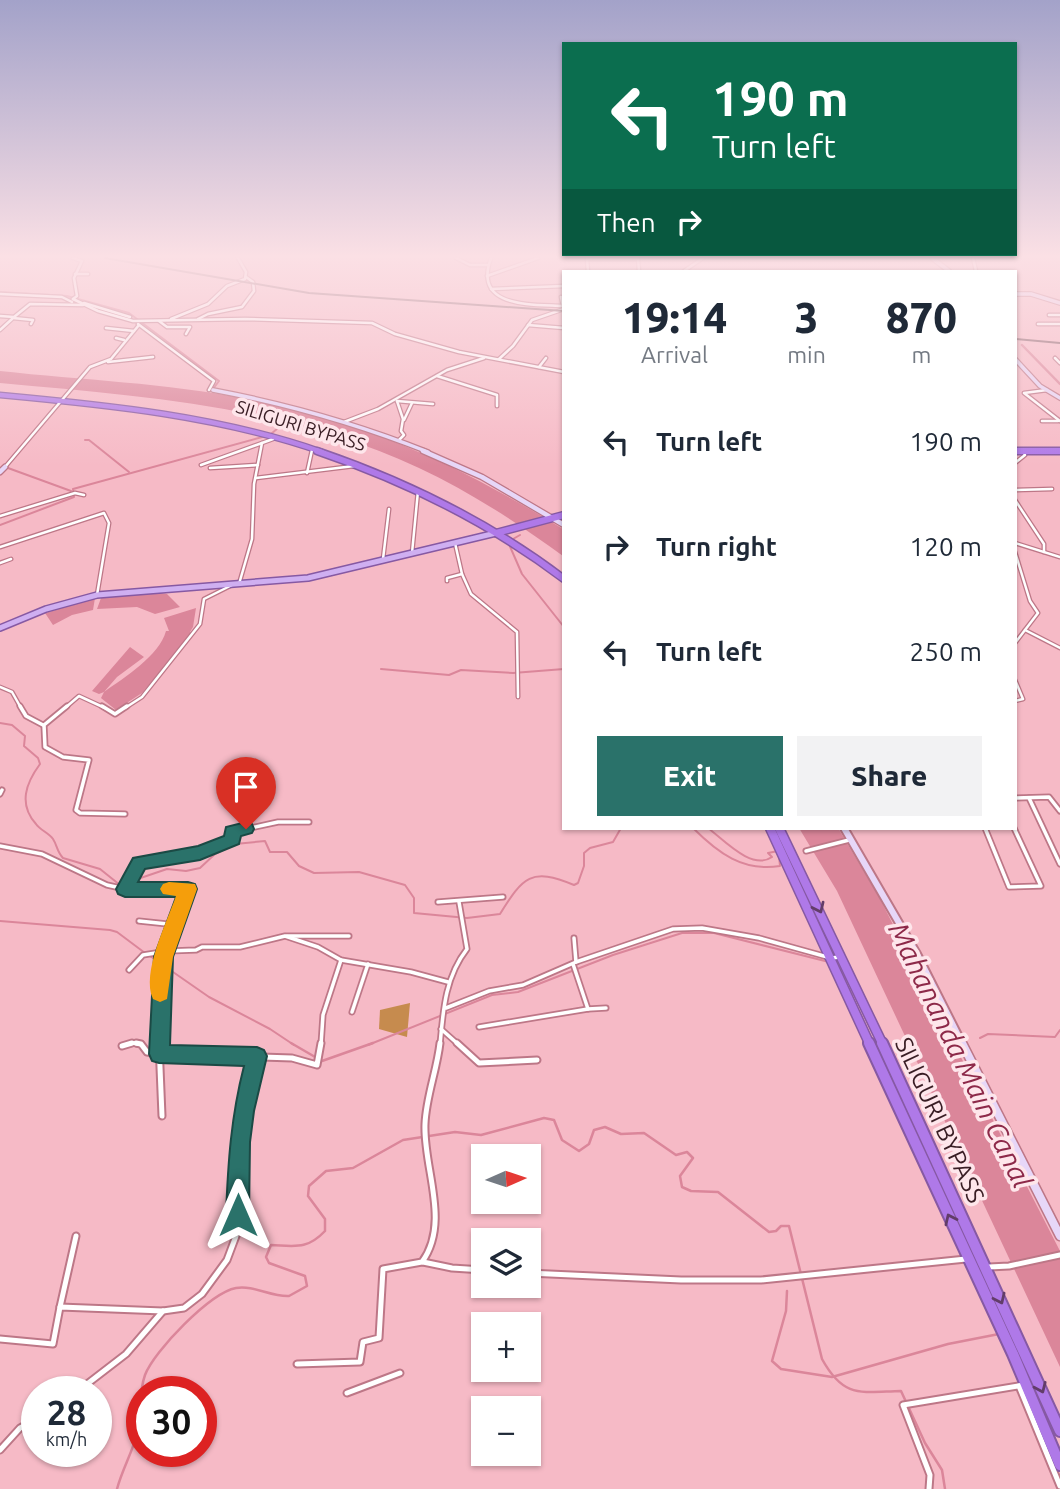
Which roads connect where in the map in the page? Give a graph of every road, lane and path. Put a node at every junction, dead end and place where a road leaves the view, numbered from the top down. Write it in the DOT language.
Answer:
graph roads {
  1 [pos="137,327"];
  2 [pos="142,327"];
  3 [pos="190,327"];
  4 [pos="381,327"];
  5 [pos="526,327"];
  6 [pos="106,328"];
  7 [pos="134,331"];
  8 [pos="186,334"];
  9 [pos="116,338"];
  10 [pos="126,340"];
  11 [pos="153,357"];
  12 [pos="486,357"];
  13 [pos="546,358"];
  14 [pos="1055,358"];
  15 [pos="498,359"];
  16 [pos="1017,361"];
  17 [pos="106,362"];
  18 [pos="1060,363"];
  19 [pos="540,367"];
  20 [pos="562,372"];
  21 [pos="436,376"];
  22 [pos="211,390"];
  23 [pos="1047,390"];
  24 [pos="0,393"];
  25 [pos="1060,398"];
  26 [pos="64,399"];
  27 [pos="396,400"];
  28 [pos="412,403"];
  29 [pos="433,404"];
  30 [pos="497,405"];
  31 [pos="1042,421"];
  32 [pos="1060,421"];
  33 [pos="344,422"];
  34 [pos="401,424"];
  35 [pos="277,436"];
  36 [pos="399,440"];
  37 [pos="262,443"];
  38 [pos="312,450"];
  39 [pos="1017,450"];
  40 [pos="1023,451"];
  41 [pos="1060,451"];
  42 [pos="1017,461"];
  43 [pos="362,464"];
  44 [pos="201,465"];
  45 [pos="258,466"];
  46 [pos="3,468"];
  47 [pos="210,468"];
  48 [pos="307,473"];
  49 [pos="256,478"];
  50 [pos="418,489"];
  51 [pos="1052,489"];
  52 [pos="1017,490"];
  53 [pos="84,495"];
  54 [pos="1017,503"];
  55 [pos="389,509"];
  56 [pos="562,515"];
  57 [pos="0,516"];
  58 [pos="551,518"];
  59 [pos="562,524"];
  60 [pos="507,537"];
  61 [pos="455,543"];
  62 [pos="1017,544"];
  63 [pos="0,547"];
  64 [pos="1044,552"];
  65 [pos="412,554"];
  66 [pos="1060,557"];
  67 [pos="1017,558"];
  68 [pos="11,559"];
  69 [pos="383,562"];
  70 [pos="0,563"];
  71 [pos="1017,573"];
  72 [pos="462,574"];
  73 [pos="1023,574"];
  74 [pos="562,575"];
  75 [pos="447,581"];
  76 [pos="236,584"];
  77 [pos="97,595"];
  78 [pos="0,628"];
  79 [pos="1025,630"];
  80 [pos="1017,640"];
  81 [pos="1060,648"];
  82 [pos="1017,685"];
  83 [pos="0,687"];
  84 [pos="518,697"];
  85 [pos="1017,700"];
  86 [pos="44,725"];
  87 [pos="1017,798"];
  88 [pos="1029,798"];
  89 [pos="1059,808"];
  90 [pos="125,814"];
  91 [pos="309,822"];
  92 [pos="772,830"];
  93 [pos="780,830"];
  94 [pos="845,830"];
  95 [pos="986,830"];
  96 [pos="1015,830"];
  97 [pos="849,839"];
  98 [pos="0,846"];
  99 [pos="784,846"];
  100 [pos="808,850"];
  101 [pos="791,859"];
  102 [pos="1060,864"];
  103 [pos="125,888"];
  104 [pos="503,897"];
  105 [pos="438,902"];
  106 [pos="459,902"];
  107 [pos="139,921"];
  108 [pos="177,925"];
  109 [pos="285,936"];
  110 [pos="349,936"];
  111 [pos="574,938"];
  112 [pos="168,951"];
  113 [pos="842,956"];
  114 [pos="831,958"];
  115 [pos="341,960"];
  116 [pos="368,964"];
  117 [pos="574,966"];
  118 [pos="129,970"];
  119 [pos="842,971"];
  120 [pos="448,982"];
  121 [pos="446,995"];
  122 [pos="457,1004"];
  123 [pos="606,1008"];
  124 [pos="446,1009"];
  125 [pos="588,1010"];
  126 [pos="352,1012"];
  127 [pos="479,1027"];
  128 [pos="441,1029"];
  129 [pos="122,1046"];
  130 [pos="159,1054"];
  131 [pos="257,1056"];
  132 [pos="537,1060"];
  133 [pos="162,1116"];
  134 [pos="76,1236"];
  135 [pos="1060,1236"];
  136 [pos="1060,1255"];
  137 [pos="969,1259"];
  138 [pos="422,1262"];
  139 [pos="985,1268"];
  140 [pos="471,1269"];
  141 [pos="541,1274"];
  142 [pos="60,1307"];
  143 [pos="163,1311"];
  144 [pos="0,1339"];
  145 [pos="1015,1346"];
  146 [pos="297,1364"];
  147 [pos="400,1373"];
  148 [pos="97,1376"];
  149 [pos="1023,1385"];
  150 [pos="347,1392"];
  151 [pos="21,1427"];
  152 [pos="1060,1431"];
  153 [pos="0,1450"];
  154 [pos="1060,1465"];
  155 [pos="1060,1486"];
  156 [pos="929,1489"];
  1 -- 7 [label="street"];
  2 -- 22 [label="street"];
  3 -- 8 [label="street"];
  4 -- 12 [label="street"];
  5 -- 15 [label="street"];
  6 -- 7 [label="street"];
  7 -- 10 [label="street"];
  9 -- 10 [label="street"];
  10 -- 17 [label="street"];
  11 -- 17 [label="street"];
  12 -- 15 [label="street"];
  12 -- 21 [label="street"];
  13 -- 19 [label="street"];
  14 -- 18 [label="street"];
  15 -- 19 [label="street"];
  16 -- 23 [label="street"];
  17 -- 26 [label="street"];
  19 -- 20 [label="street"];
  21 -- 27 [label="street"];
  21 -- 30 [label="street"];
  22 -- 33 [label="street"];
  23 -- 25 [label="street"];
  23 -- 32 [label="street"];
  24 -- 26 [label="highway"];
  26 -- 35 [label="highway"];
  26 -- 46 [label="street"];
  27 -- 28 [label="street"];
  27 -- 33 [label="street"];
  27 -- 34 [label="street"];
  28 -- 29 [label="street"];
  28 -- 34 [label="street"];
  31 -- 32 [label="street"];
  33 -- 36 [label="street"];
  34 -- 36 [label="street"];
  35 -- 37 [label="street"];
  35 -- 43 [label="highway"];
  35 -- 60 [label="highway, SILIGURI BYPASS"];
  36 -- 58 [label="street"];
  37 -- 44 [label="street"];
  37 -- 45 [label="street"];
  38 -- 48 [label="street"];
  39 -- 40 [label="highway"];
  40 -- 41 [label="highway"];
  40 -- 42 [label="street"];
  43 -- 48 [label="street"];
  43 -- 50 [label="highway"];
  45 -- 47 [label="street"];
  45 -- 49 [label="street"];
  48 -- 49 [label="street"];
  49 -- 76 [label="street"];
  50 -- 60 [label="highway"];
  50 -- 65 [label="street"];
  51 -- 52 [label="street"];
  53 -- 57 [label="street"];
  54 -- 64 [label="street"];
  55 -- 69 [label="street"];
  56 -- 58 [label="highway"];
  58 -- 59 [label="street"];
  58 -- 60 [label="highway"];
  60 -- 61 [label="main road"];
  60 -- 74 [label="highway"];
  61 -- 65 [label="main road"];
  61 -- 72 [label="street"];
  62 -- 64 [label="street"];
  63 -- 77 [label="street"];
  64 -- 66 [label="street"];
  65 -- 69 [label="main road"];
  67 -- 73 [label="street"];
  68 -- 70 [label="street"];
  69 -- 76 [label="main road"];
  71 -- 73 [label="street"];
  72 -- 75 [label="street"];
  72 -- 84 [label="street"];
  73 -- 79 [label="street"];
  76 -- 77 [label="main road"];
  76 -- 86 [label="street"];
  77 -- 78 [label="main road"];
  79 -- 80 [label="street"];
  79 -- 81 [label="street"];
  82 -- 85 [label="street"];
  83 -- 86 [label="street"];
  86 -- 90 [label="street"];
  87 -- 88 [label="street"];
  88 -- 89 [label="street"];
  88 -- 102 [label="street"];
  91 -- 103 [label="street"];
  92 -- 99 [label="highway"];
  93 -- 99 [label="highway"];
  94 -- 97 [label="street"];
  95 -- 96 [label="street"];
  97 -- 100 [label="street"];
  97 -- 135 [label="street"];
  98 -- 103 [label="street"];
  99 -- 101 [label="highway"];
  101 -- 113 [label="highway, SILIGURI BYPASS, one-way"];
  101 -- 114 [label="highway"];
  103 -- 108 [label="street"];
  104 -- 106 [label="street"];
  105 -- 106 [label="street"];
  106 -- 120 [label="street"];
  107 -- 108 [label="street"];
  108 -- 112 [label="street"];
  109 -- 110 [label="street"];
  109 -- 112 [label="street"];
  109 -- 115 [label="street"];
  111 -- 117 [label="street"];
  112 -- 118 [label="street"];
  112 -- 130 [label="street"];
  113 -- 114 [label="street"];
  113 -- 119 [label="highway, SILIGURI BYPASS"];
  114 -- 117 [label="street"];
  114 -- 119 [label="highway"];
  115 -- 116 [label="street"];
  115 -- 131 [label="street"];
  116 -- 120 [label="street"];
  116 -- 126 [label="street"];
  117 -- 122 [label="street"];
  117 -- 125 [label="street"];
  137 -- 119 [label="highway, one-way"];
  119 -- 139 [label="highway, SILIGURI BYPASS"];
  120 -- 121 [label="street"];
  121 -- 122 [label="street"];
  121 -- 124 [label="street"];
  122 -- 124 [label="street"];
  123 -- 125 [label="street"];
  124 -- 128 [label="street"];
  125 -- 127 [label="street"];
  128 -- 132 [label="street"];
  128 -- 138 [label="street"];
  129 -- 130 [label="street"];
  130 -- 131 [label="street"];
  130 -- 133 [label="street"];
  131 -- 143 [label="street"];
  134 -- 142 [label="street"];
  136 -- 139 [label="street"];
  137 -- 139 [label="street"];
  137 -- 141 [label="street"];
  137 -- 145 [label="highway"];
  138 -- 140 [label="street"];
  138 -- 146 [label="street"];
  139 -- 145 [label="highway, SILIGURI BYPASS, one-way"];
  142 -- 143 [label="street"];
  142 -- 144 [label="street"];
  143 -- 148 [label="street"];
  145 -- 149 [label="highway"];
  145 -- 152 [label="highway, SILIGURI BYPASS, one-way"];
  147 -- 150 [label="street"];
  149 -- 154 [label="highway"];
  149 -- 155 [label="street"];
  149 -- 156 [label="street"];
  151 -- 153 [label="street"];
}
